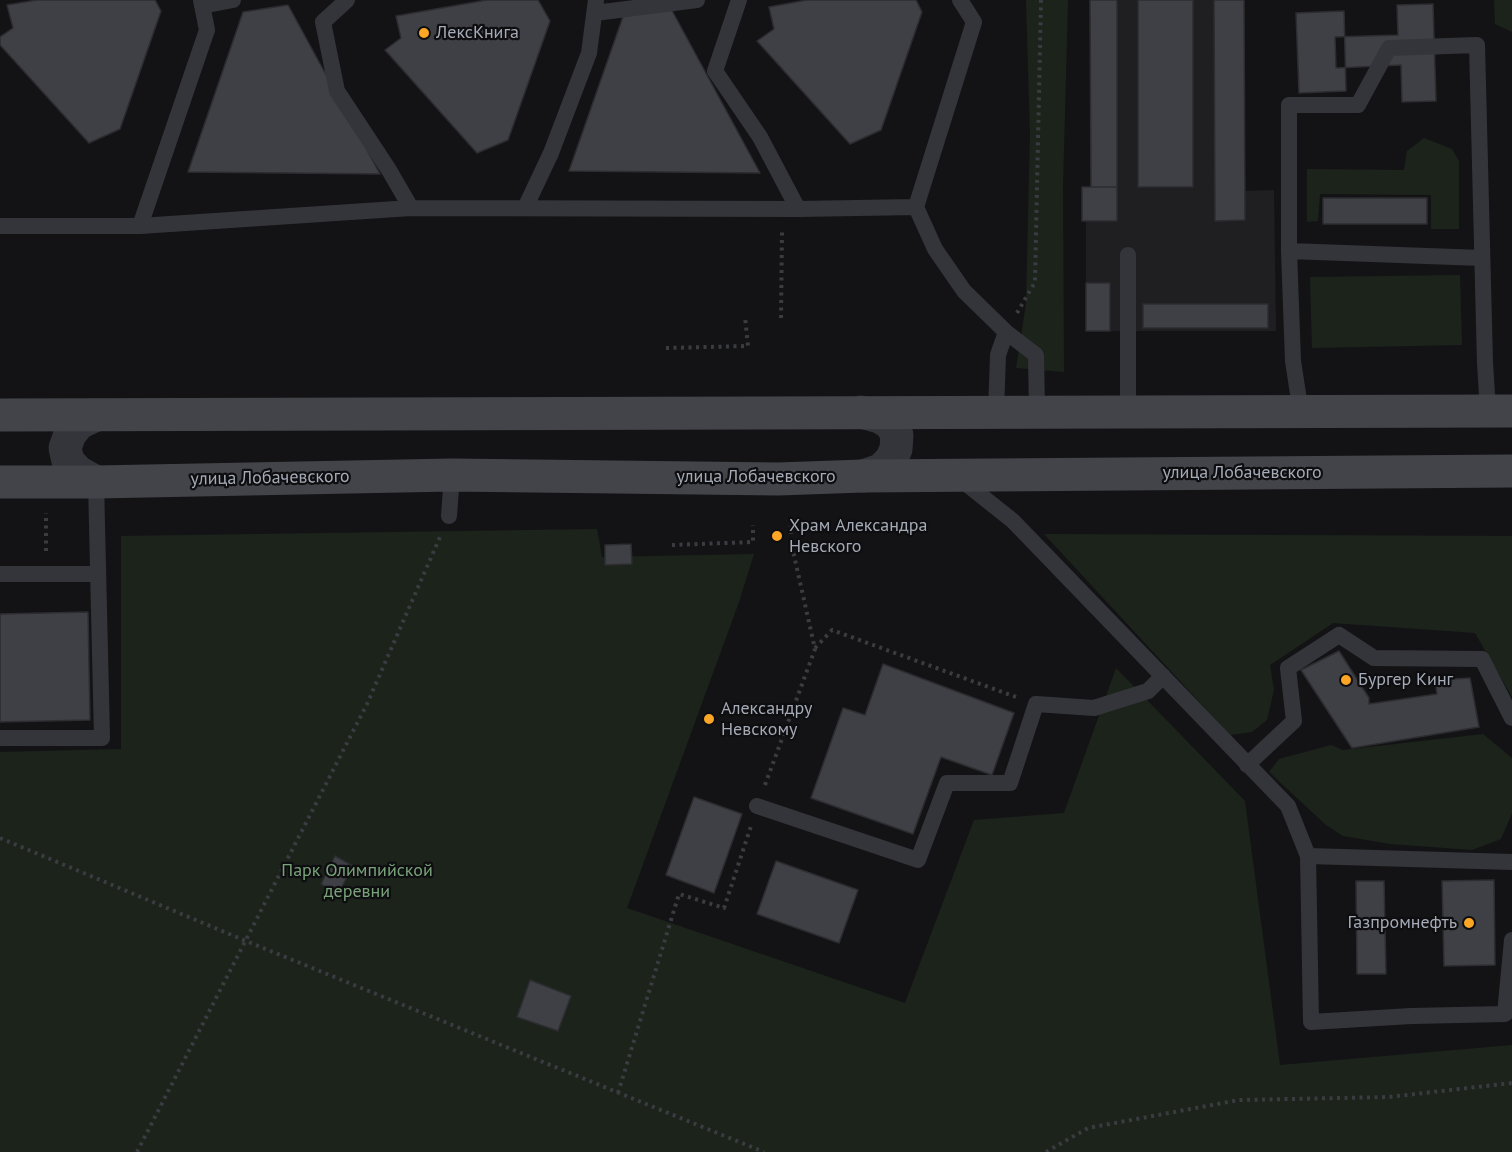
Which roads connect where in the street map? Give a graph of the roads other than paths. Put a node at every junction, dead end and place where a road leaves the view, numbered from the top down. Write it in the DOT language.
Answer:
graph roads {
  1 [pos="233,0"];
  2 [pos="347,0"];
  3 [pos="697,0"];
  4 [pos="739,0"];
  5 [pos="960,0"];
  6 [pos="201,3"];
  7 [pos="595,7"];
  8 [pos="916,207"];
  9 [pos="411,208"];
  10 [pos="525,208"];
  11 [pos="790,209"];
  12 [pos="0,226"];
  13 [pos="140,226"];
  14 [pos="1289,251"];
  15 [pos="1128,255"];
  16 [pos="1482,258"];
  17 [pos="1005,332"];
  18 [pos="1500,411"];
  19 [pos="861,412"];
  20 [pos="996,412"];
  21 [pos="1037,412"];
  22 [pos="1128,412"];
  23 [pos="1301,412"];
  24 [pos="0,415"];
  25 [pos="96,415"];
  26 [pos="1512,471"];
  27 [pos="452,475"];
  28 [pos="956,475"];
  29 [pos="863,476"];
  30 [pos="0,482"];
  31 [pos="96,482"];
  32 [pos="449,516"];
  33 [pos="0,574"];
  34 [pos="98,574"];
  35 [pos="1163,676"];
  36 [pos="1512,718"];
  37 [pos="0,738"];
  38 [pos="1247,765"];
  39 [pos="757,806"];
  40 [pos="1308,856"];
  41 [pos="1512,862"];
  42 [pos="1512,940"];
  1 -- 6 [label="lane"];
  2 -- 9 [label="lane"];
  3 -- 7 [label="lane"];
  4 -- 11 [label="lane"];
  5 -- 8 [label="lane"];
  6 -- 13 [label="lane"];
  7 -- 10 [label="lane"];
  8 -- 11 [label="lane"];
  8 -- 17 [label="lane"];
  9 -- 10 [label="lane"];
  9 -- 13 [label="lane"];
  10 -- 11 [label="lane"];
  12 -- 13 [label="lane"];
  14 -- 16 [label="lane"];
  14 -- 16 [label="lane"];
  14 -- 23 [label="lane"];
  15 -- 22 [label="lane"];
  16 -- 18 [label="lane"];
  17 -- 20 [label="lane"];
  17 -- 21 [label="lane"];
  18 -- 23 [label="main road"];
  19 -- 20 [label="main road"];
  19 -- 25 [label="main road"];
  19 -- 29 [label="street"];
  20 -- 21 [label="main road"];
  21 -- 22 [label="main road"];
  22 -- 23 [label="main road"];
  24 -- 25 [label="main road"];
  25 -- 31 [label="street"];
  26 -- 28 [label="main road, улица Лобачевского"];
  27 -- 29 [label="main road, улица Лобачевского"];
  27 -- 31 [label="main road, улица Лобачевского"];
  27 -- 32 [label="lane"];
  28 -- 29 [label="main road, улица Лобачевского"];
  28 -- 35 [label="lane"];
  30 -- 31 [label="main road, улица Лобачевского"];
  31 -- 34 [label="lane"];
  33 -- 34 [label="lane"];
  34 -- 37 [label="lane"];
  35 -- 38 [label="lane"];
  35 -- 39 [label="lane"];
  36 -- 38 [label="lane"];
  38 -- 40 [label="lane"];
  40 -- 41 [label="lane"];
  40 -- 42 [label="lane"];
}
